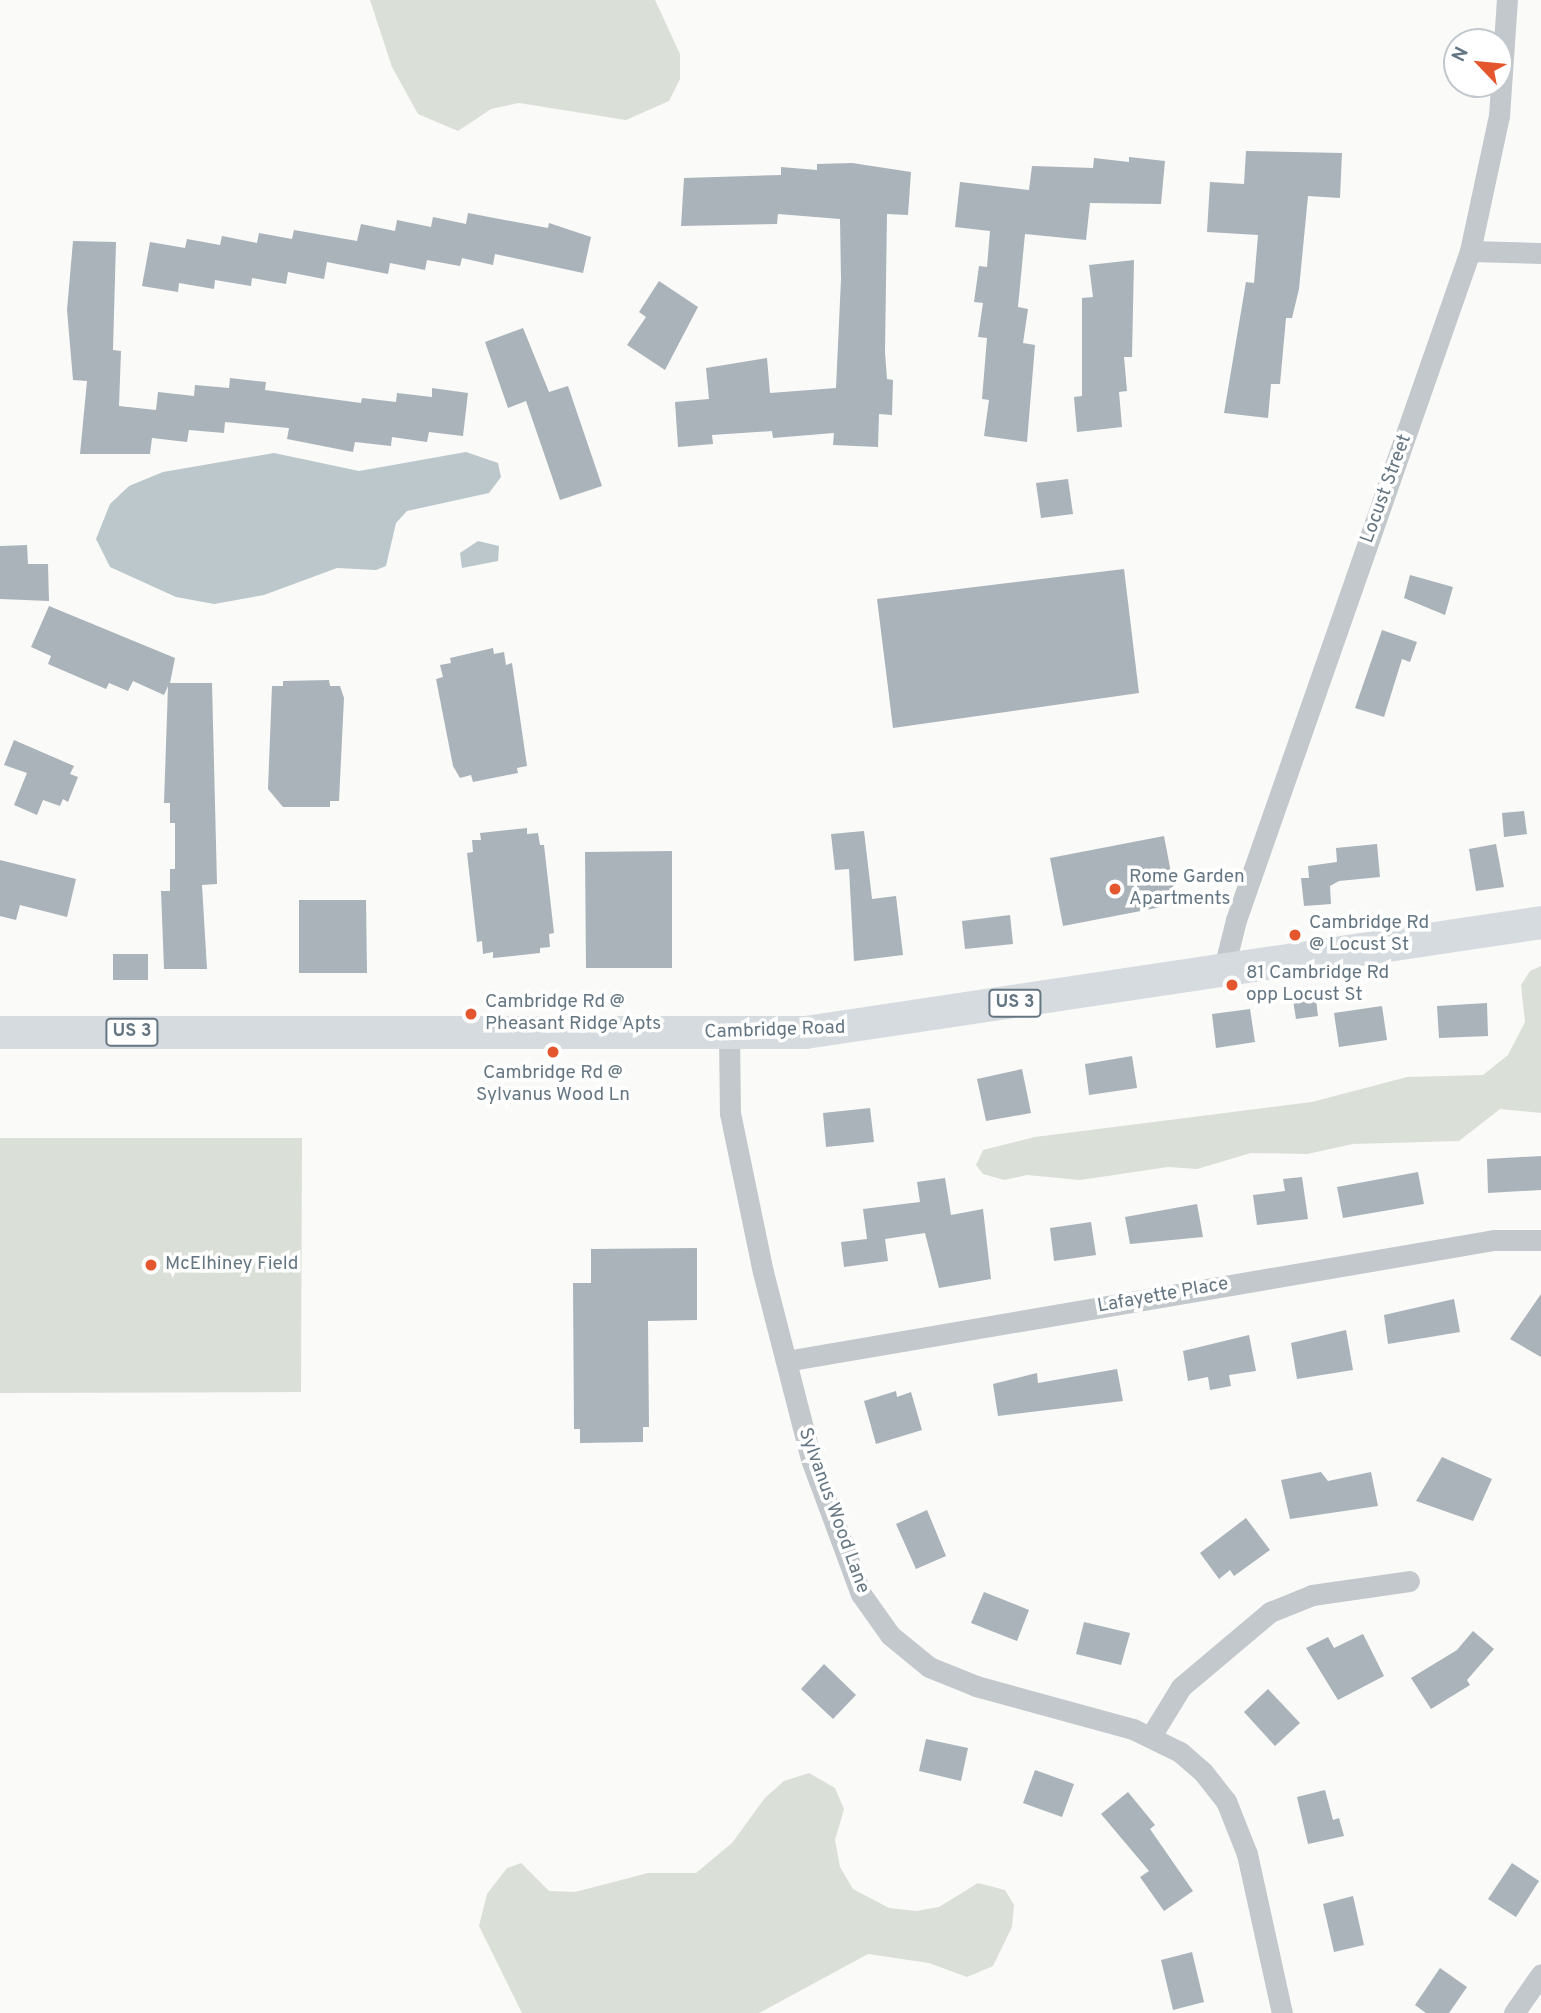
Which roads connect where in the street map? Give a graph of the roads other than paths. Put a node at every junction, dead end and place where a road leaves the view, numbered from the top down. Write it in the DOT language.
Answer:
graph roads {
  1 [pos="1507,0"];
  2 [pos="1470,251"];
  3 [pos="1541,253"];
  4 [pos="1541,922"];
  5 [pos="1224,968"];
  6 [pos="0,1032"];
  7 [pos="729,1034"];
  8 [pos="1541,1240"];
  9 [pos="786,1361"];
  10 [pos="1409,1581"];
  11 [pos="1151,1736"];
  12 [pos="1541,1974"];
  13 [pos="1282,2013"];
  14 [pos="1514,2013"];
  1 -- 2 [label="street, Locust Street"];
  2 -- 3 [label="street"];
  2 -- 5 [label="street, Locust Street"];
  4 -- 5 [label="highway, Cambridge Road / US 3"];
  5 -- 7 [label="highway, Cambridge Road / US 3"];
  6 -- 7 [label="highway, Cambridge Road / US 3"];
  7 -- 9 [label="street, Sylvanus Wood Lane"];
  8 -- 9 [label="street, Lafayette Place"];
  9 -- 11 [label="street, Sylvanus Wood Lane"];
  10 -- 11 [label="street"];
  11 -- 13 [label="street, Sylvanus Wood Lane"];
  12 -- 14 [label="street"];
}
